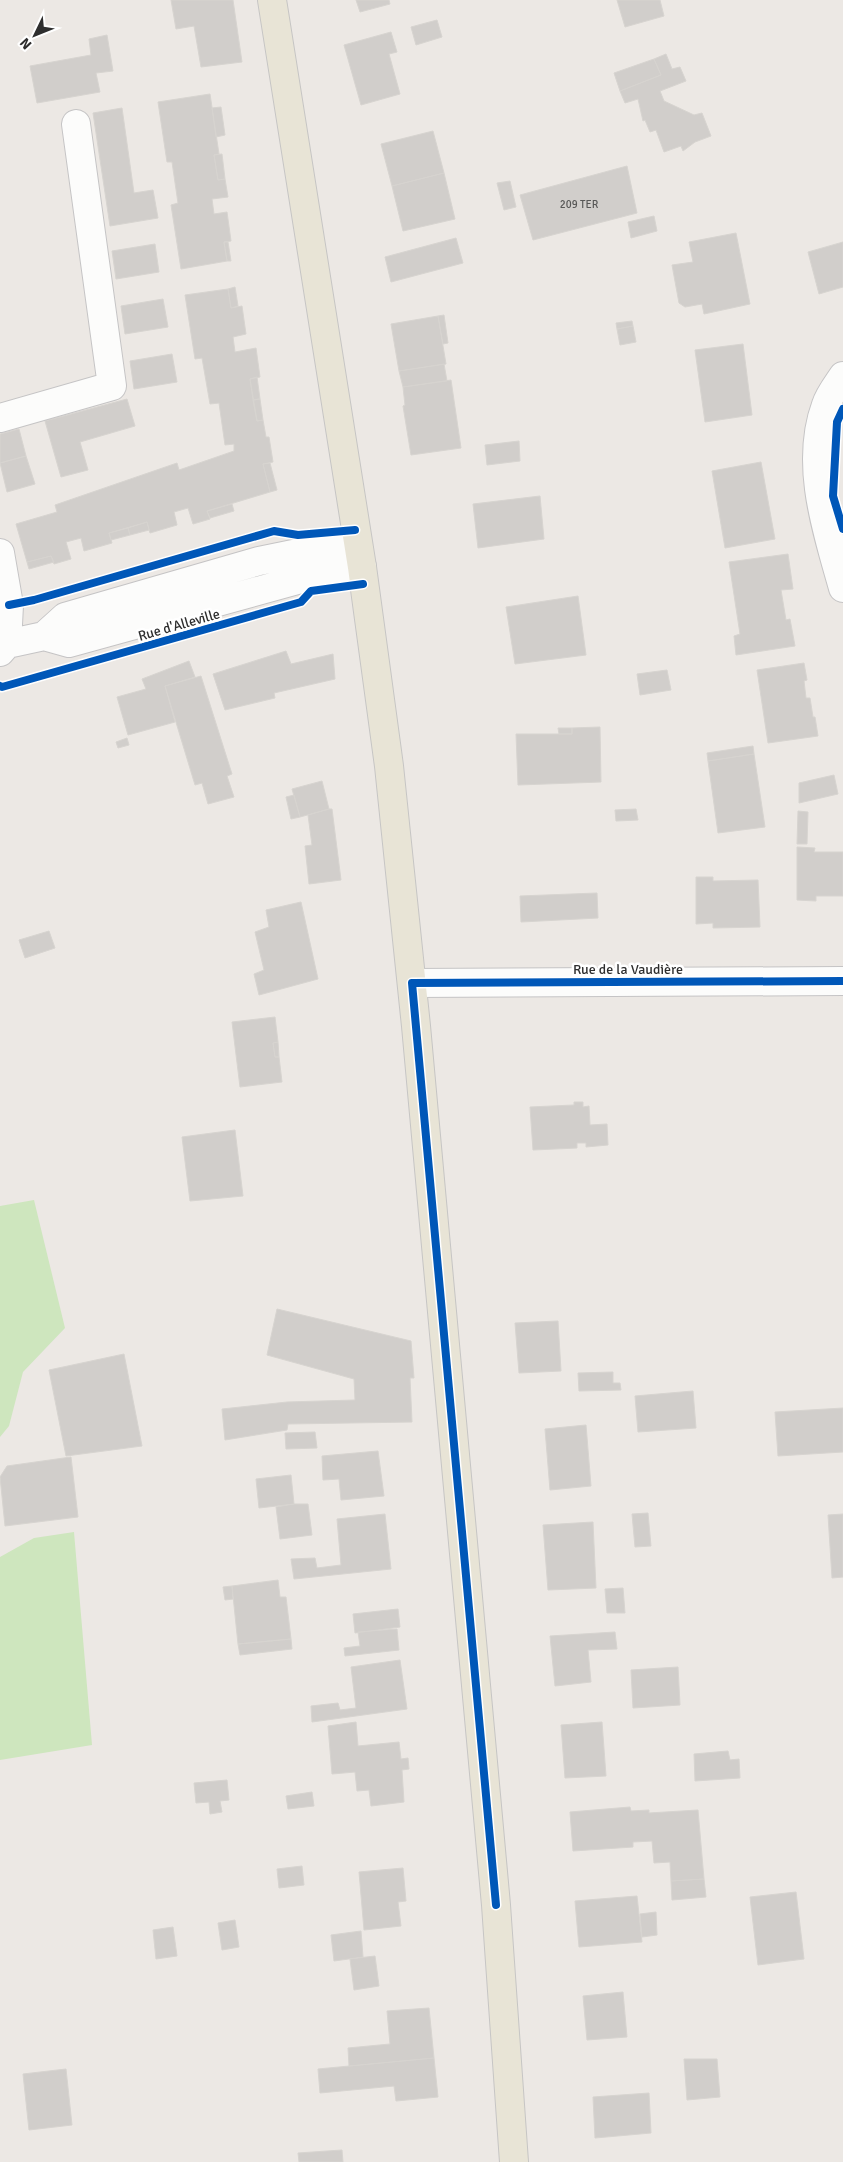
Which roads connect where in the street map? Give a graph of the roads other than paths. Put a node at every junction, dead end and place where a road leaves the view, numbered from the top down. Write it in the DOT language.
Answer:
graph roads {
  1 [pos="272,0"];
  2 [pos="76,124"];
  3 [pos="843,376"];
  4 [pos="0,418"];
  5 [pos="357,541"];
  6 [pos="0,553"];
  7 [pos="362,567"];
  8 [pos="843,588"];
  9 [pos="44,636"];
  10 [pos="3,648"];
  11 [pos="843,981"];
  12 [pos="412,983"];
  13 [pos="514,2162"];
  1 -- 5 [label="main road"];
  2 -- 4 [label="street"];
  3 -- 8 [label="street"];
  5 -- 7 [label="main road"];
  5 -- 9 [label="street, Rue d'Alleville"];
  6 -- 10 [label="street"];
  7 -- 9 [label="street, Rue d'Alleville"];
  7 -- 12 [label="main road"];
  9 -- 10 [label="street, Rue d'Alleville"];
  11 -- 12 [label="street, Rue de la Vaudière"];
  12 -- 13 [label="main road"];
}
